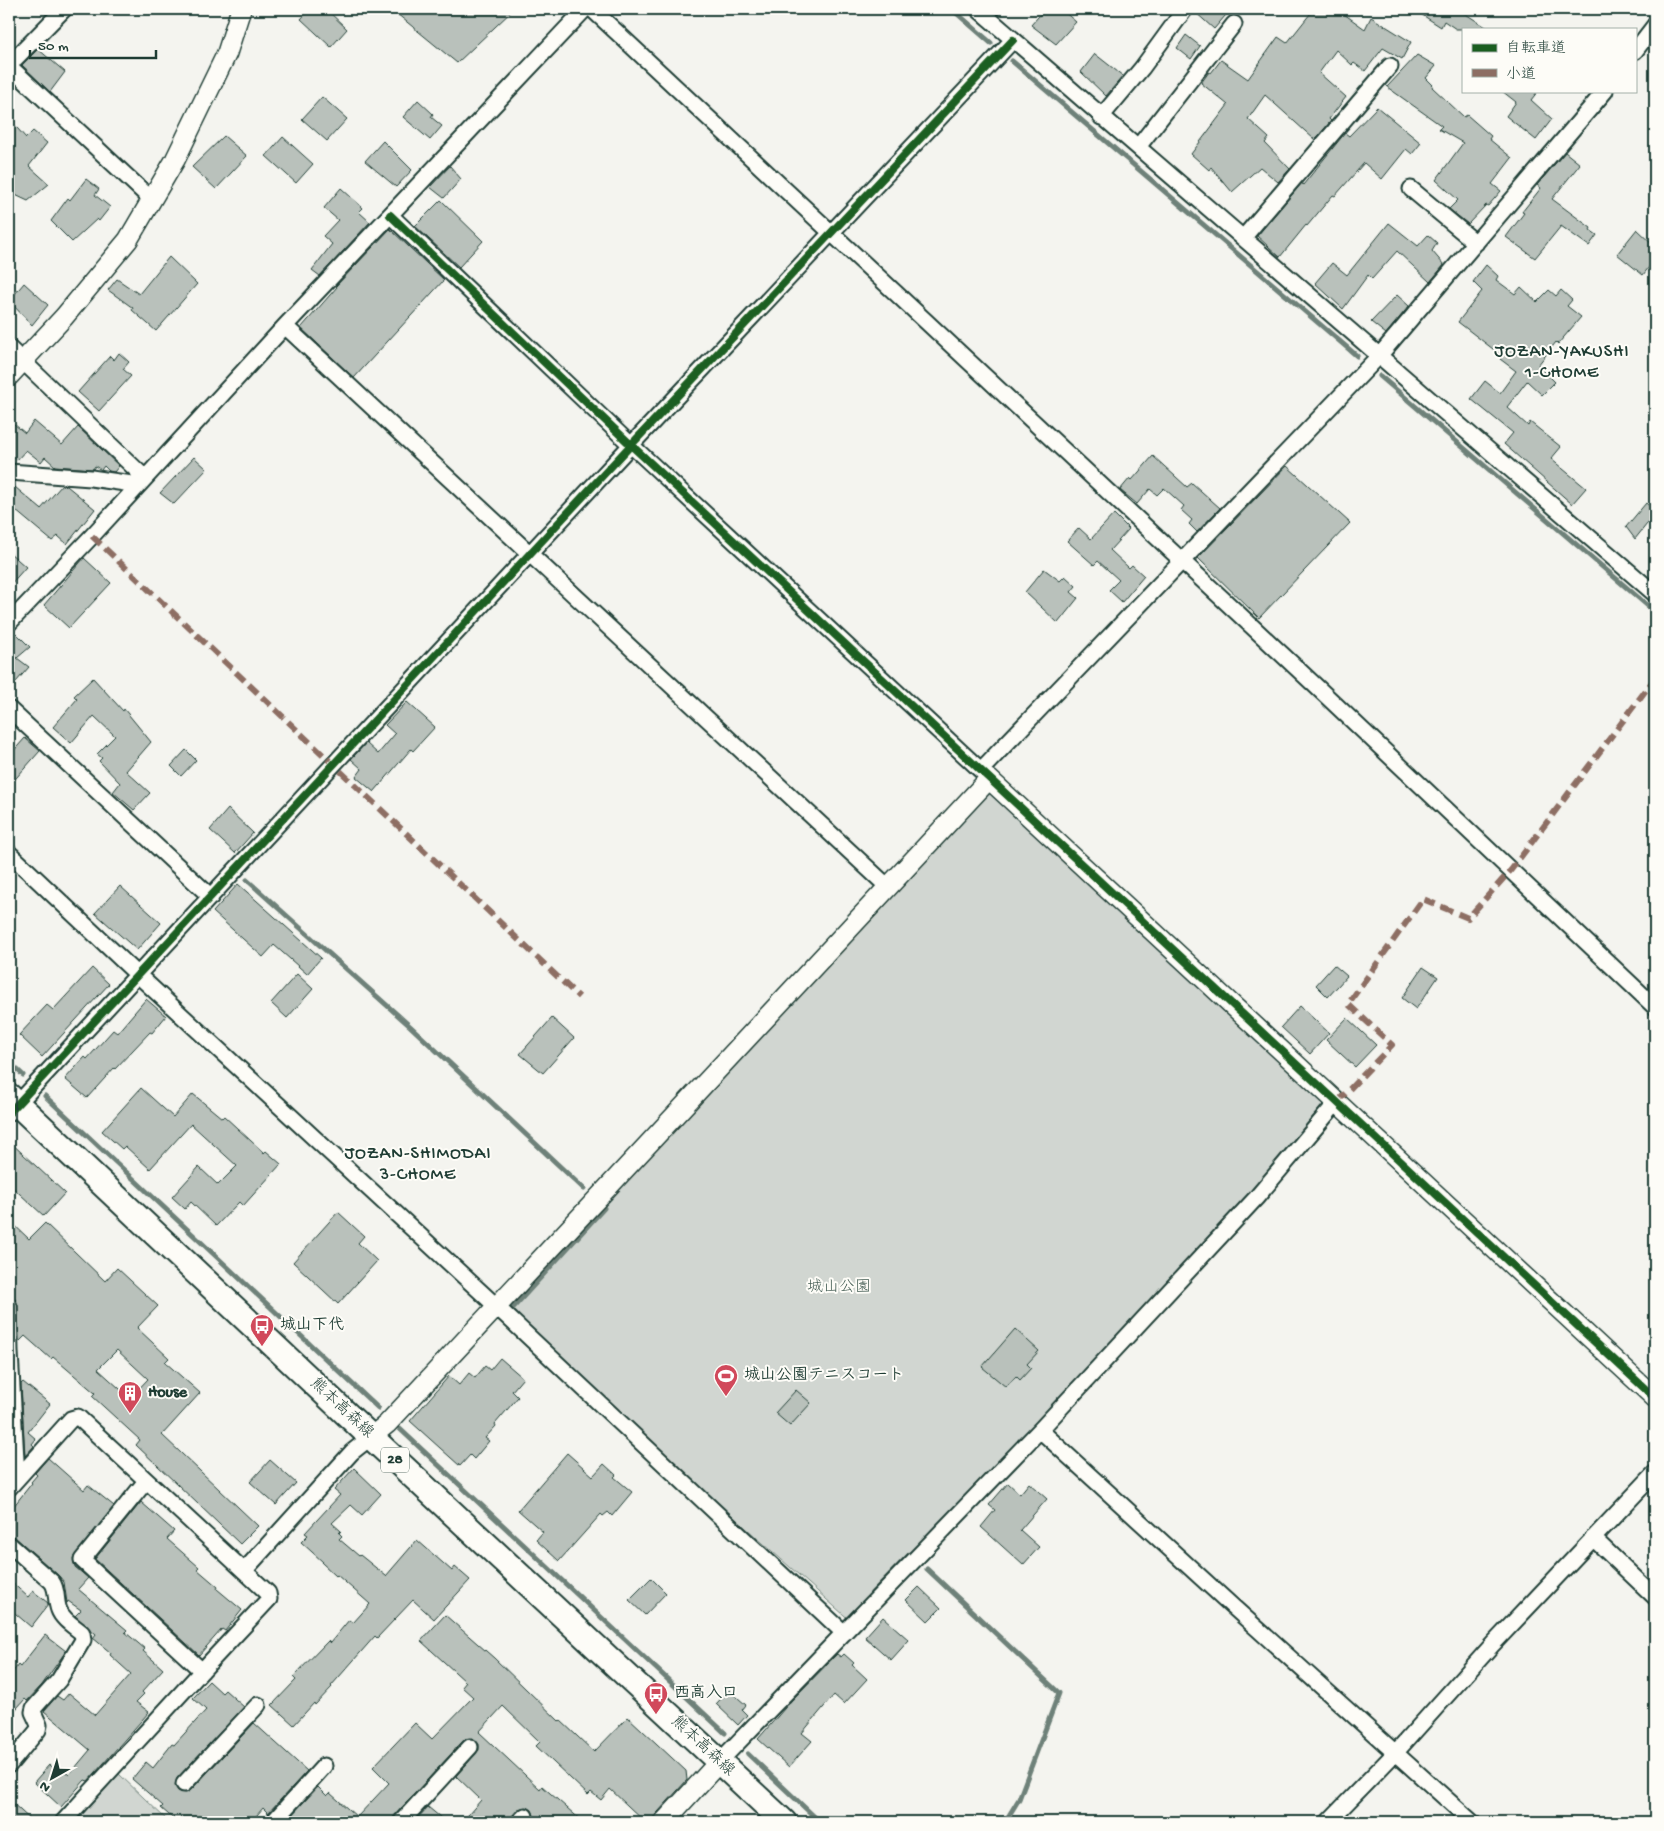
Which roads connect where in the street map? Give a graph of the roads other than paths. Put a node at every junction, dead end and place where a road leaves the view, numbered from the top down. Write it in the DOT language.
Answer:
graph roads {
  1 [pos="64,9"];
  2 [pos="241,9"];
  3 [pos="585,9"];
  4 [pos="592,9"];
  5 [pos="978,9"];
  6 [pos="1185,9"];
  7 [pos="1234,24"];
  8 [pos="1655,24"];
  9 [pos="1013,40"];
  10 [pos="1636,50"];
  11 [pos="9,66"];
  12 [pos="1390,66"];
  13 [pos="1604,92"];
  14 [pos="1101,117"];
  15 [pos="1138,148"];
  16 [pos="1411,189"];
  17 [pos="152,200"];
  18 [pos="390,215"];
  19 [pos="831,232"];
  20 [pos="1243,238"];
  21 [pos="1476,243"];
  22 [pos="285,326"];
  23 [pos="9,348"];
  24 [pos="1379,356"];
  25 [pos="23,361"];
  26 [pos="9,376"];
  27 [pos="631,444"];
  28 [pos="9,472"];
  29 [pos="142,482"];
  30 [pos="531,553"];
  31 [pos="1182,561"];
  32 [pos="1655,594"];
  33 [pos="9,623"];
  34 [pos="9,709"];
  35 [pos="985,774"];
  36 [pos="9,853"];
  37 [pos="888,886"];
  38 [pos="211,896"];
  39 [pos="138,976"];
  40 [pos="1655,1007"];
  41 [pos="1337,1102"];
  42 [pos="12,1104"];
  43 [pos="10,1306"];
  44 [pos="496,1306"];
  45 [pos="9,1352"];
  46 [pos="1655,1398"];
  47 [pos="1040,1430"];
  48 [pos="371,1437"];
  49 [pos="1655,1473"];
  50 [pos="146,1481"];
  51 [pos="13,1483"];
  52 [pos="1593,1538"];
  53 [pos="9,1544"];
  54 [pos="244,1570"];
  55 [pos="1655,1597"];
  56 [pos="844,1633"];
  57 [pos="202,1671"];
  58 [pos="258,1705"];
  59 [pos="470,1747"];
  60 [pos="1396,1752"];
  61 [pos="719,1762"];
  62 [pos="9,1765"];
  63 [pos="324,1766"];
  64 [pos="184,1784"];
  65 [pos="62,1822"];
  66 [pos="273,1822"];
  67 [pos="401,1822"];
  68 [pos="664,1822"];
  69 [pos="784,1822"];
  70 [pos="1328,1822"];
  71 [pos="1472,1822"];
  1 -- 11 [label="street"];
  2 -- 17 [label="street"];
  3 -- 18 [label="street"];
  4 -- 19 [label="street"];
  5 -- 9 [label="street"];
  6 -- 14 [label="street"];
  7 -- 15 [label="street"];
  8 -- 10 [label="street"];
  9 -- 14 [label="street"];
  9 -- 19 [label="street"];
  11 -- 17 [label="street"];
  12 -- 20 [label="street"];
  13 -- 21 [label="street"];
  14 -- 15 [label="street"];
  15 -- 20 [label="street"];
  16 -- 21 [label="street"];
  17 -- 25 [label="street"];
  18 -- 22 [label="street"];
  18 -- 27 [label="street"];
  19 -- 27 [label="street"];
  19 -- 31 [label="street"];
  20 -- 24 [label="street"];
  21 -- 24 [label="street"];
  22 -- 29 [label="street"];
  22 -- 30 [label="street"];
  23 -- 25 [label="street"];
  24 -- 31 [label="street"];
  24 -- 32 [label="street"];
  25 -- 26 [label="street"];
  25 -- 29 [label="street"];
  27 -- 30 [label="street"];
  27 -- 35 [label="street"];
  28 -- 29 [label="street"];
  29 -- 33 [label="street"];
  30 -- 37 [label="street"];
  30 -- 38 [label="street"];
  31 -- 35 [label="street"];
  31 -- 40 [label="street"];
  34 -- 38 [label="street"];
  35 -- 37 [label="street"];
  35 -- 41 [label="street"];
  36 -- 39 [label="street"];
  37 -- 44 [label="street"];
  38 -- 39 [label="street"];
  39 -- 42 [label="street"];
  39 -- 44 [label="street"];
  41 -- 46 [label="street"];
  41 -- 47 [label="street"];
  42 -- 48 [label="main road, 熊本高森線 / 28"];
  43 -- 45 [label="street"];
  44 -- 48 [label="street"];
  44 -- 56 [label="street"];
  45 -- 51 [label="street"];
  47 -- 56 [label="street"];
  47 -- 60 [label="street"];
  48 -- 54 [label="street"];
  48 -- 61 [label="main road, 熊本高森線 / 28"];
  49 -- 52 [label="street"];
  50 -- 51 [label="street"];
  50 -- 54 [label="street"];
  50 -- 57 [label="street"];
  52 -- 55 [label="street"];
  52 -- 60 [label="street"];
  53 -- 62 [label="street"];
  54 -- 57 [label="street"];
  56 -- 61 [label="street"];
  57 -- 65 [label="street"];
  58 -- 64 [label="street"];
  59 -- 67 [label="street"];
  60 -- 70 [label="street"];
  60 -- 71 [label="street"];
  61 -- 68 [label="street"];
  61 -- 69 [label="main road, 熊本高森線 / 28"];
  63 -- 66 [label="street"];
}
